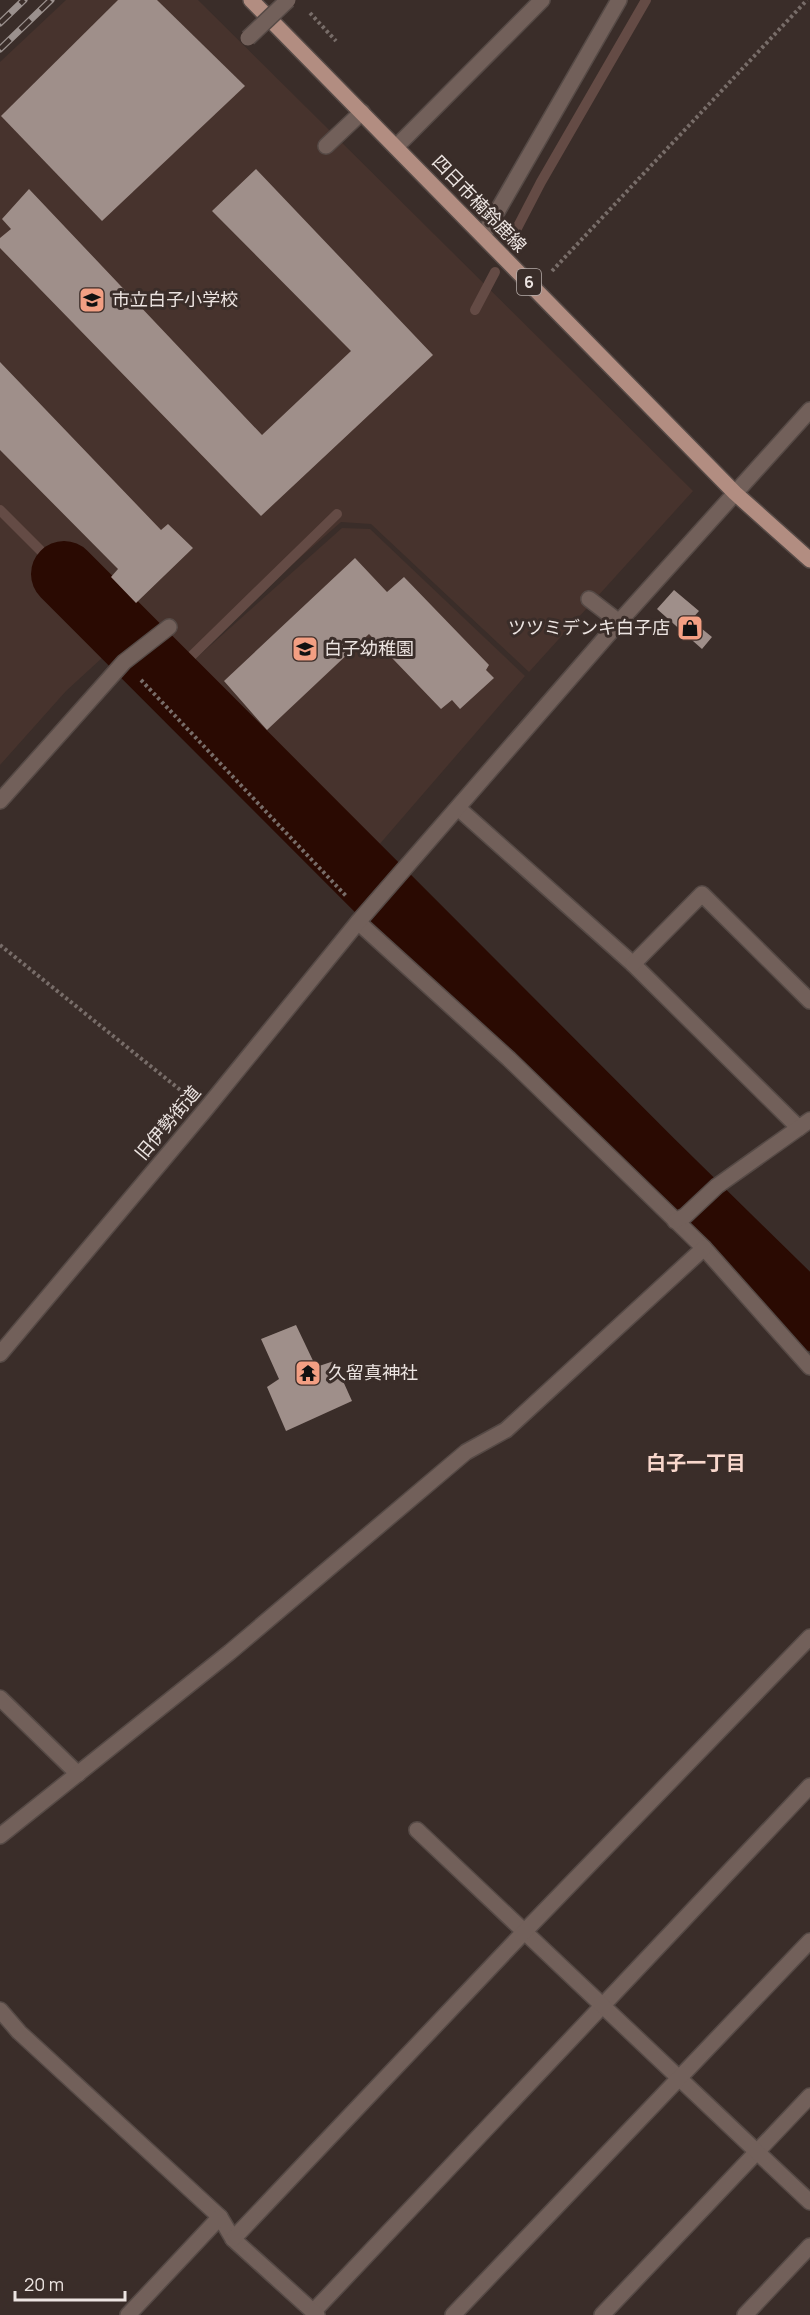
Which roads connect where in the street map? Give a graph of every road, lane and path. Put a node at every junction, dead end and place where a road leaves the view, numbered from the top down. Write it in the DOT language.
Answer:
graph roads {
  1 [pos="251,0"];
  2 [pos="288,0"];
  3 [pos="542,0"];
  4 [pos="619,0"];
  5 [pos="807,0"];
  6 [pos="304,8"];
  7 [pos="248,38"];
  8 [pos="336,41"];
  9 [pos="362,112"];
  10 [pos="326,146"];
  11 [pos="396,147"];
  12 [pos="483,236"];
  13 [pos="535,289"];
  14 [pos="810,410"];
  15 [pos="735,493"];
  16 [pos="810,560"];
  17 [pos="589,599"];
  18 [pos="619,622"];
  19 [pos="169,627"];
  20 [pos="124,662"];
  21 [pos="0,801"];
  22 [pos="458,808"];
  23 [pos="361,918"];
  24 [pos="0,945"];
  25 [pos="633,963"];
  26 [pos="810,1001"];
  27 [pos="205,1110"];
  28 [pos="804,1124"];
  29 [pos="680,1219"];
  30 [pos="704,1248"];
  31 [pos="0,1354"];
  32 [pos="809,1364"];
  33 [pos="810,1637"];
  34 [pos="0,1698"];
  35 [pos="78,1774"];
  36 [pos="810,1786"];
  37 [pos="417,1830"];
  38 [pos="0,1836"];
  39 [pos="525,1931"];
  40 [pos="810,1941"];
  41 [pos="602,2005"];
  42 [pos="0,2010"];
  43 [pos="679,2079"];
  44 [pos="810,2096"];
  45 [pos="757,2152"];
  46 [pos="810,2202"];
  47 [pos="220,2217"];
  48 [pos="233,2239"];
  49 [pos="810,2246"];
  50 [pos="315,2313"];
  51 [pos="128,2315"];
  52 [pos="453,2315"];
  53 [pos="602,2315"];
  54 [pos="745,2315"];
  1 -- 9 [label="main road, 四日市楠鈴鹿線 / 6"];
  2 -- 7 [label="street, bridge"];
  3 -- 11 [label="street"];
  4 -- 12 [label="street"];
  5 -- 13 [label="path"];
  6 -- 8 [label="path"];
  9 -- 10 [label="street"];
  9 -- 11 [label="main road, 四日市楠鈴鹿線 / 6"];
  11 -- 12 [label="main road, 四日市楠鈴鹿線 / 6"];
  12 -- 13 [label="main road, 四日市楠鈴鹿線 / 6"];
  13 -- 15 [label="main road, 四日市楠鈴鹿線 / 6"];
  14 -- 15 [label="street, 旧伊勢街道"];
  15 -- 16 [label="main road, 四日市楠鈴鹿線 / 6"];
  15 -- 18 [label="street, 旧伊勢街道"];
  17 -- 18 [label="street"];
  18 -- 22 [label="street, 旧伊勢街道"];
  19 -- 20 [label="street"];
  20 -- 21 [label="street"];
  20 -- 23 [label="path"];
  22 -- 23 [label="street, 旧伊勢街道"];
  22 -- 25 [label="street"];
  23 -- 27 [label="street, 旧伊勢街道"];
  23 -- 29 [label="street"];
  24 -- 27 [label="path"];
  25 -- 26 [label="street"];
  25 -- 28 [label="street"];
  27 -- 31 [label="street, 旧伊勢街道"];
  28 -- 29 [label="street"];
  29 -- 30 [label="street"];
  30 -- 32 [label="street"];
  30 -- 35 [label="street"];
  33 -- 39 [label="street"];
  34 -- 35 [label="street"];
  35 -- 38 [label="street"];
  36 -- 41 [label="street"];
  37 -- 39 [label="street"];
  39 -- 41 [label="street"];
  39 -- 48 [label="street"];
  40 -- 43 [label="street"];
  41 -- 43 [label="street"];
  41 -- 50 [label="street"];
  42 -- 47 [label="street"];
  43 -- 45 [label="street"];
  43 -- 52 [label="street"];
  44 -- 45 [label="street"];
  45 -- 46 [label="street"];
  45 -- 53 [label="street"];
  47 -- 48 [label="street"];
  47 -- 51 [label="street"];
  48 -- 50 [label="street"];
  49 -- 54 [label="street"];
}
